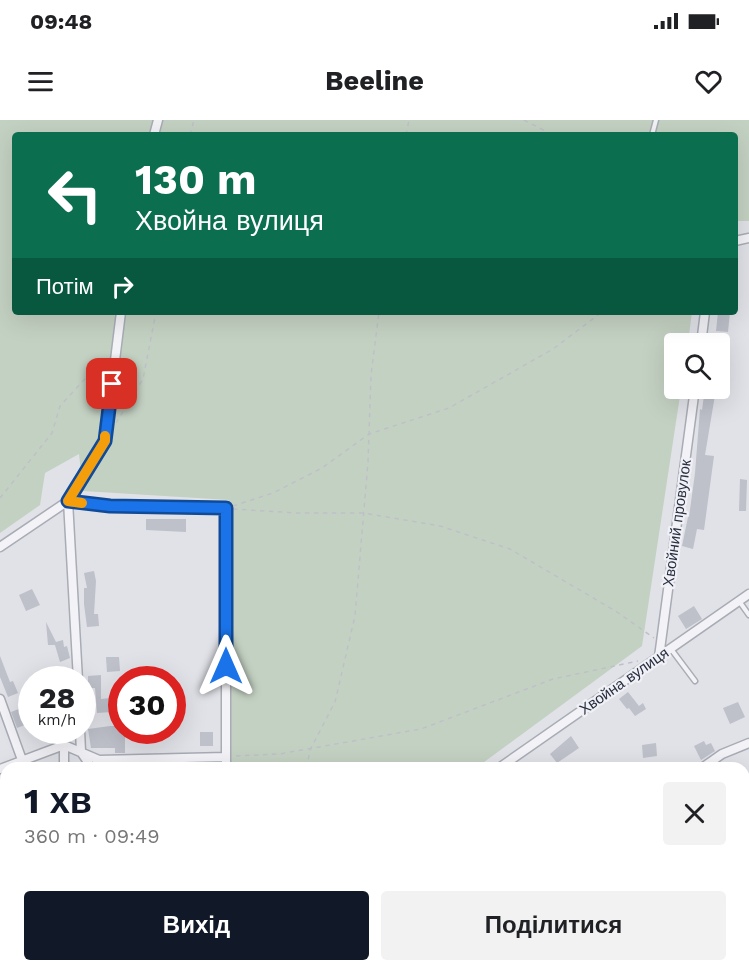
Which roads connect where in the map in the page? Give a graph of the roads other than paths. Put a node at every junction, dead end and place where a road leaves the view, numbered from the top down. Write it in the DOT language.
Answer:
graph roads {
  1 [pos="121,315"];
  2 [pos="705,315"];
  3 [pos="702,333"];
  4 [pos="694,399"];
  5 [pos="68,501"];
  6 [pos="0,546"];
  7 [pos="749,594"];
  8 [pos="739,601"];
  9 [pos="749,615"];
  10 [pos="671,648"];
  11 [pos="659,657"];
  12 [pos="77,666"];
  13 [pos="695,681"];
  14 [pos="0,699"];
  15 [pos="749,743"];
  16 [pos="81,744"];
  17 [pos="64,745"];
  18 [pos="81,752"];
  19 [pos="226,757"];
  20 [pos="22,760"];
  21 [pos="18,762"];
  22 [pos="64,762"];
  23 [pos="88,762"];
  24 [pos="226,762"];
  25 [pos="508,762"];
  26 [pos="711,762"];
  1 -- 5 [label="street"];
  2 -- 3 [label="street"];
  4 -- 11 [label="street, Хвойний провулок"];
  5 -- 6 [label="street"];
  5 -- 12 [label="street"];
  5 -- 19 [label="street"];
  7 -- 8 [label="street, Хвойна вулиця"];
  8 -- 9 [label="lane"];
  8 -- 10 [label="street, Хвойна вулиця"];
  10 -- 11 [label="street, Хвойна вулиця"];
  10 -- 13 [label="lane"];
  11 -- 25 [label="street, Хвойна вулиця"];
  14 -- 20 [label="street"];
  15 -- 26 [label="street"];
  16 -- 18 [label="street"];
  17 -- 18 [label="street"];
  17 -- 20 [label="street"];
  17 -- 22 [label="street"];
  18 -- 19 [label="street"];
  18 -- 23 [label="street"];
  19 -- 24 [label="street"];
  20 -- 21 [label="street"];
}
